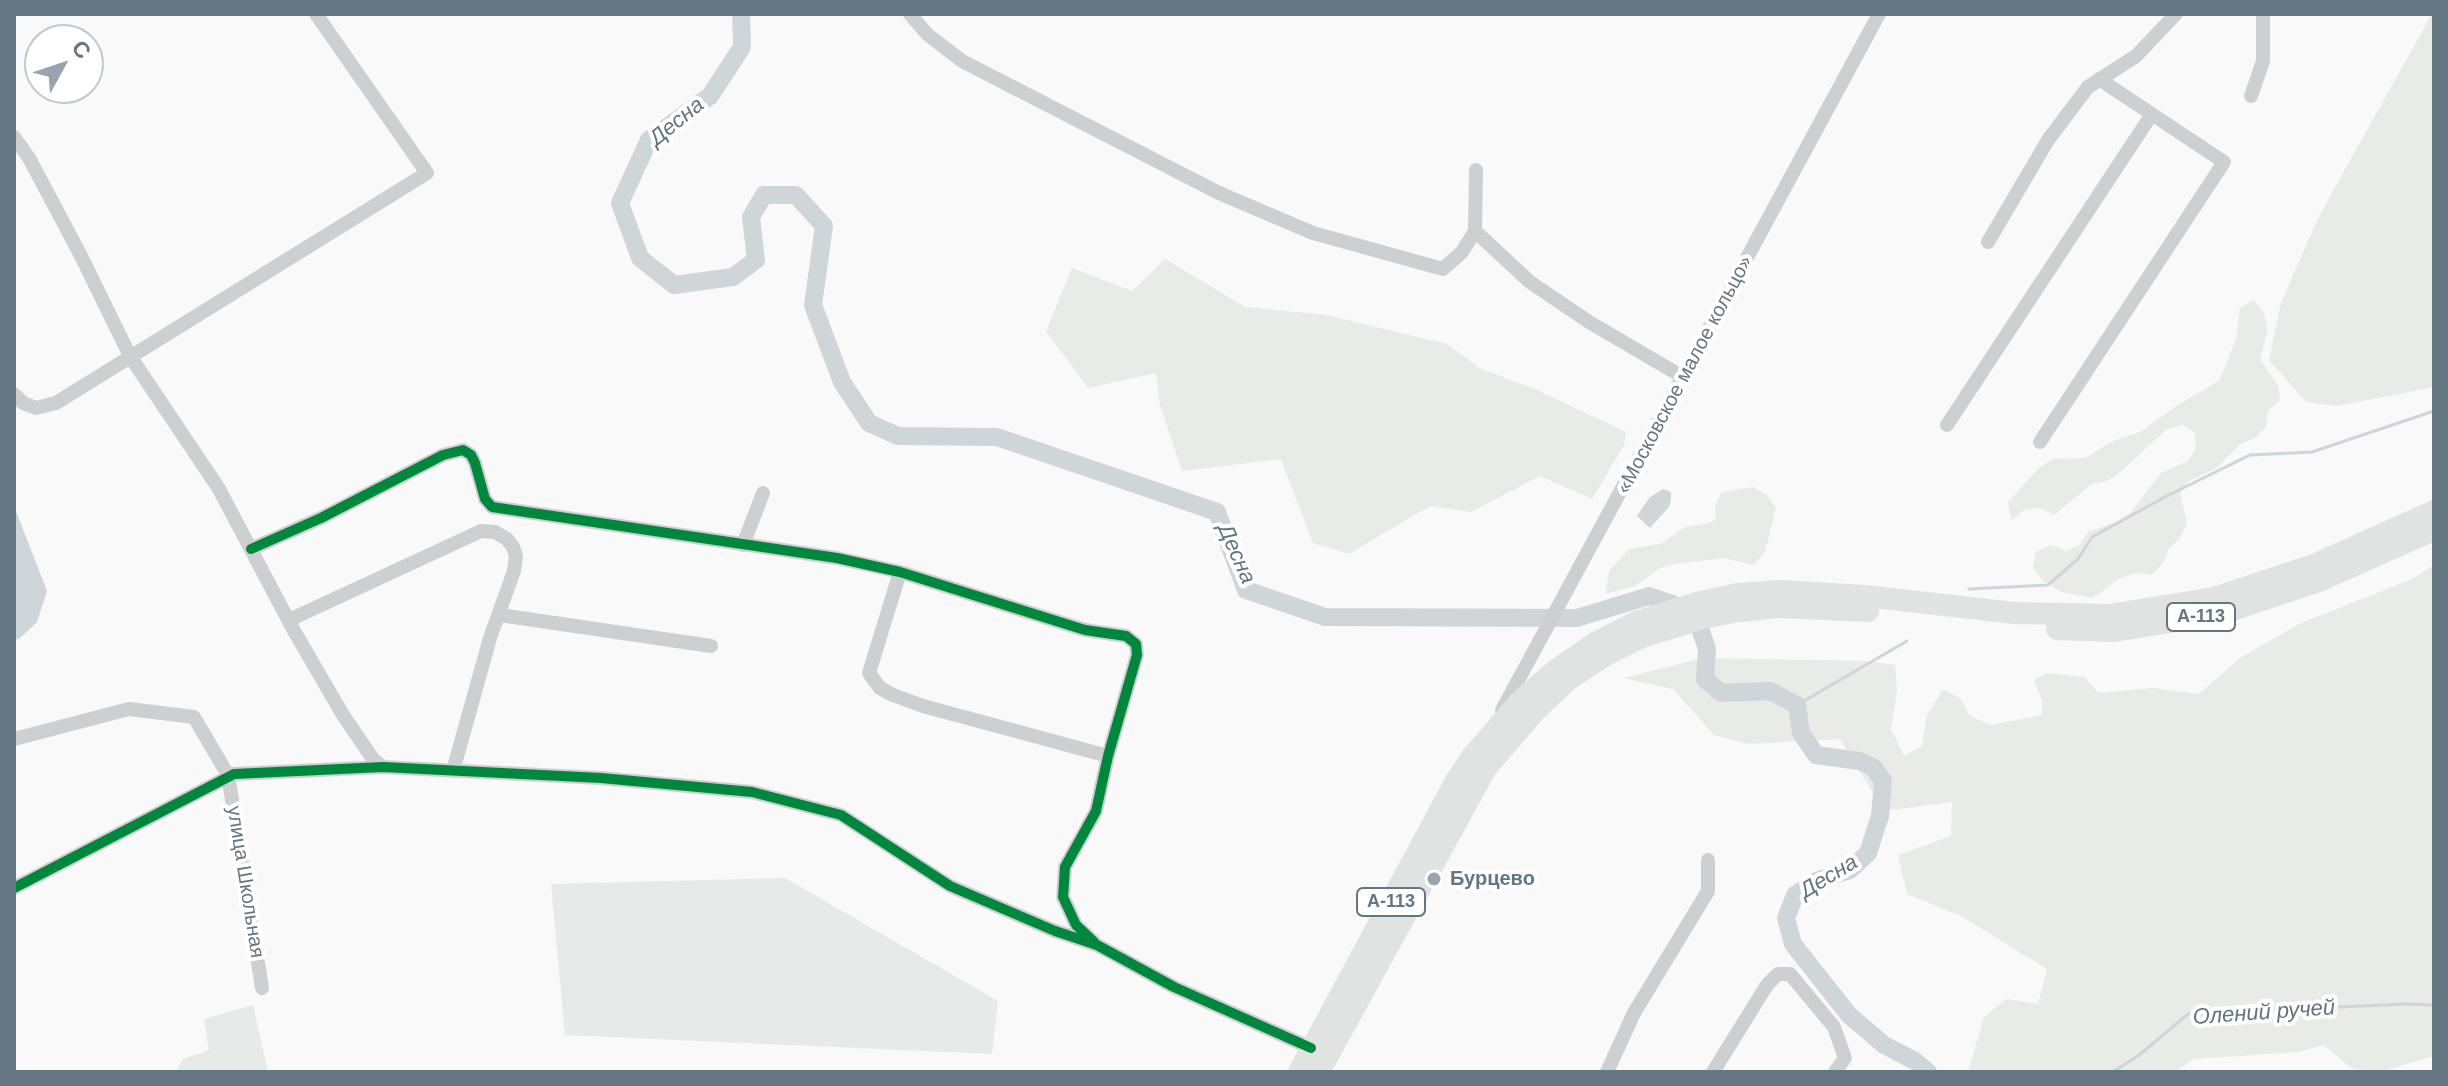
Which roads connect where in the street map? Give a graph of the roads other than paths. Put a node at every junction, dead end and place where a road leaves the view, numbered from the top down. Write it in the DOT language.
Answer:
graph roads {
  1 [pos="316,14"];
  2 [pos="910,14"];
  3 [pos="1879,14"];
  4 [pos="2176,14"];
  5 [pos="2263,14"];
  6 [pos="2099,79"];
  7 [pos="2251,96"];
  8 [pos="2152,114"];
  9 [pos="14,137"];
  10 [pos="1476,170"];
  11 [pos="1475,231"];
  12 [pos="1988,242"];
  13 [pos="130,356"];
  14 [pos="1683,377"];
  15 [pos="14,394"];
  16 [pos="1947,425"];
  17 [pos="2040,442"];
  18 [pos="763,493"];
  19 [pos="2434,511"];
  20 [pos="2434,530"];
  21 [pos="743,545"];
  22 [pos="251,549"];
  23 [pos="900,572"];
  24 [pos="1780,599"];
  25 [pos="500,615"];
  26 [pos="289,620"];
  27 [pos="711,646"];
  28 [pos="1563,674"];
  29 [pos="1489,735"];
  30 [pos="14,739"];
  31 [pos="1108,756"];
  32 [pos="383,767"];
  33 [pos="453,771"];
  34 [pos="228,775"];
  35 [pos="1708,860"];
  36 [pos="14,888"];
  37 [pos="1097,945"];
  38 [pos="262,988"];
  39 [pos="1311,1048"];
  40 [pos="1299,1072"];
  41 [pos="1319,1072"];
  42 [pos="1607,1072"];
  43 [pos="1713,1072"];
  44 [pos="1835,1072"];
  1 -- 13 [label="street"];
  2 -- 11 [label="street"];
  3 -- 14 [label="street, «Московское малое кольцо»"];
  4 -- 6 [label="street"];
  5 -- 7 [label="street"];
  6 -- 8 [label="street"];
  6 -- 12 [label="street"];
  8 -- 16 [label="street"];
  8 -- 17 [label="street"];
  9 -- 13 [label="street"];
  10 -- 11 [label="street"];
  11 -- 14 [label="street"];
  13 -- 15 [label="street"];
  13 -- 22 [label="street"];
  14 -- 29 [label="street, «Московское малое кольцо»"];
  18 -- 21 [label="street"];
  19 -- 24 [label="highway, А-113"];
  20 -- 24 [label="highway, А-113"];
  21 -- 22 [label="street"];
  21 -- 23 [label="street"];
  22 -- 26 [label="street"];
  23 -- 31 [label="street"];
  23 -- 31 [label="street"];
  24 -- 28 [label="highway, А-113"];
  25 -- 26 [label="street"];
  25 -- 27 [label="street"];
  25 -- 33 [label="street"];
  26 -- 32 [label="street"];
  28 -- 29 [label="highway, А-113"];
  28 -- 41 [label="highway, А-113"];
  29 -- 39 [label="highway, А-113"];
  30 -- 34 [label="street"];
  31 -- 37 [label="street"];
  32 -- 33 [label="street"];
  32 -- 34 [label="street"];
  33 -- 37 [label="street"];
  34 -- 36 [label="street"];
  34 -- 38 [label="street, улица Школьная"];
  35 -- 42 [label="street"];
  37 -- 39 [label="street"];
  39 -- 40 [label="highway, А-113"];
  43 -- 44 [label="street"];
}
